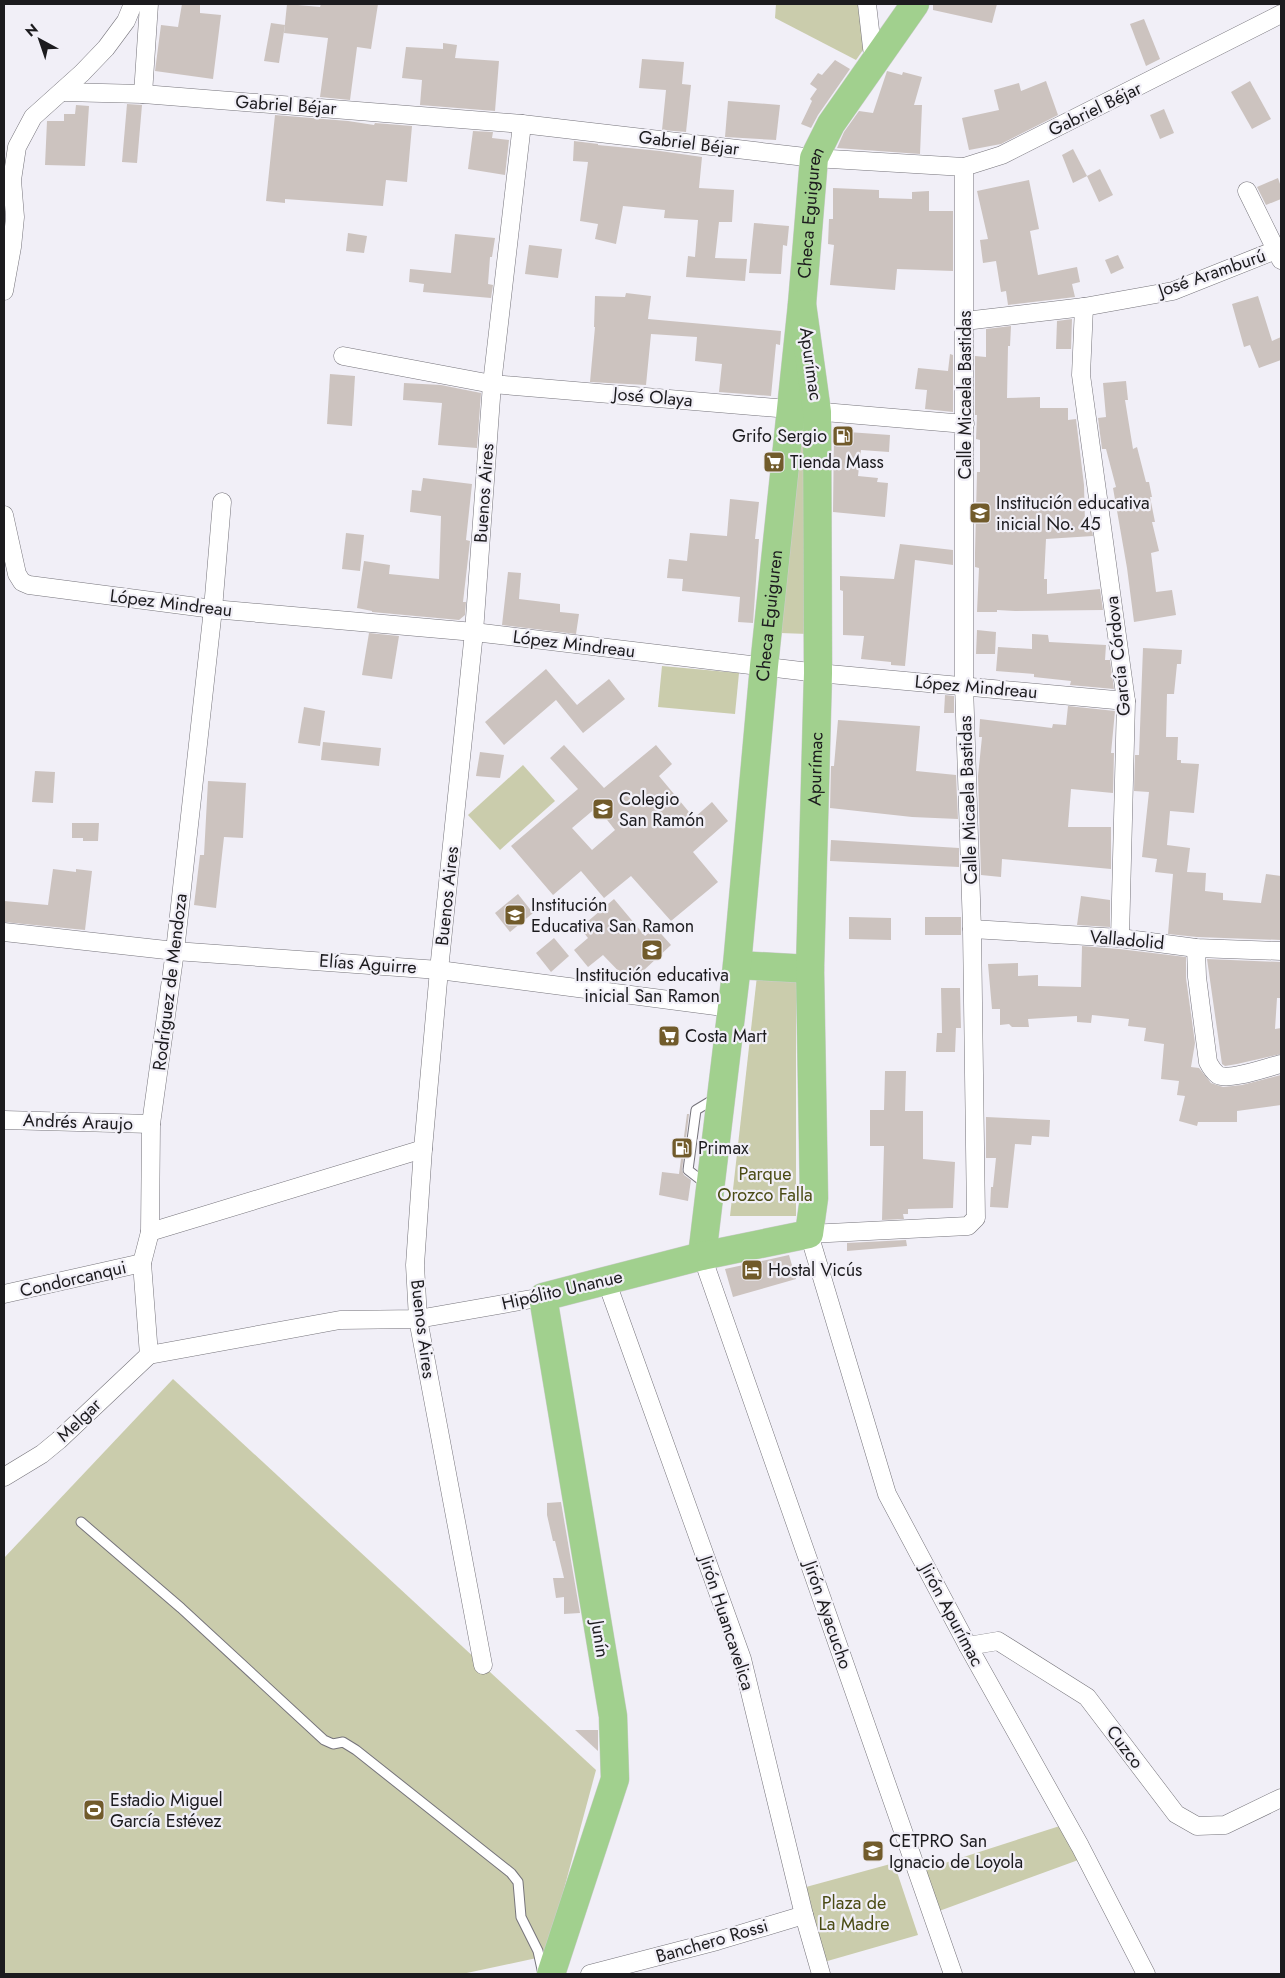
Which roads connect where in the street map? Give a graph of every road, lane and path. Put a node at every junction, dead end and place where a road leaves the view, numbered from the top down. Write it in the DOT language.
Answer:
graph roads {
  1 [pos="133,4"];
  2 [pos="149,4"];
  3 [pos="867,4"];
  4 [pos="915,4"];
  5 [pos="1281,14"];
  6 [pos="874,65"];
  7 [pos="62,92"];
  8 [pos="143,94"];
  9 [pos="522,124"];
  10 [pos="814,158"];
  11 [pos="964,167"];
  12 [pos="1247,191"];
  13 [pos="1280,253"];
  14 [pos="4,291"];
  15 [pos="1084,307"];
  16 [pos="965,321"];
  17 [pos="343,356"];
  18 [pos="492,384"];
  19 [pos="804,410"];
  20 [pos="965,424"];
  21 [pos="222,502"];
  22 [pos="4,515"];
  23 [pos="213,608"];
  24 [pos="474,632"];
  25 [pos="764,666"];
  26 [pos="818,673"];
  27 [pos="964,685"];
  28 [pos="1126,701"];
  29 [pos="972,929"];
  30 [pos="4,932"];
  31 [pos="1120,938"];
  32 [pos="1196,948"];
  33 [pos="175,951"];
  34 [pos="1281,951"];
  35 [pos="737,964"];
  36 [pos="439,970"];
  37 [pos="810,970"];
  38 [pos="731,1008"];
  39 [pos="1281,1064"];
  40 [pos="4,1120"];
  41 [pos="151,1124"];
  42 [pos="423,1149"];
  43 [pos="973,1223"];
  44 [pos="150,1232"];
  45 [pos="809,1234"];
  46 [pos="702,1256"];
  47 [pos="142,1263"];
  48 [pos="606,1280"];
  49 [pos="4,1294"];
  50 [pos="543,1297"];
  51 [pos="418,1319"];
  52 [pos="148,1355"];
  53 [pos="4,1477"];
  54 [pos="81,1522"];
  55 [pos="968,1646"];
  56 [pos="483,1664"];
  57 [pos="1281,1798"];
  58 [pos="804,1915"];
  59 [pos="543,1974"];
  60 [pos="550,1974"];
  61 [pos="590,1974"];
  62 [pos="822,1974"];
  63 [pos="953,1974"];
  64 [pos="1146,1974"];
  1 -- 7 [label="street"];
  2 -- 8 [label="street"];
  3 -- 6 [label="street"];
  4 -- 6 [label="main road, Checa Eguiguren"];
  5 -- 11 [label="street, Gabriel Béjar"];
  6 -- 10 [label="main road, Checa Eguiguren"];
  7 -- 8 [label="street, Gabriel Béjar"];
  7 -- 14 [label="street"];
  8 -- 9 [label="street, Gabriel Béjar"];
  9 -- 10 [label="street, Gabriel Béjar"];
  9 -- 18 [label="street, Buenos Aires"];
  10 -- 11 [label="street, Gabriel Béjar"];
  10 -- 19 [label="main road, Checa Eguiguren"];
  11 -- 16 [label="street, Calle Micaela Bastidas"];
  12 -- 13 [label="street"];
  13 -- 15 [label="street, José Aramburú"];
  15 -- 16 [label="street, José Aramburú"];
  15 -- 28 [label="street, García Córdova"];
  16 -- 20 [label="street, Calle Micaela Bastidas"];
  17 -- 18 [label="street, José Olaya"];
  18 -- 19 [label="street, José Olaya"];
  18 -- 24 [label="street, Buenos Aires"];
  19 -- 20 [label="street, José Olaya"];
  19 -- 25 [label="main road, Checa Eguiguren"];
  19 -- 26 [label="main road, Apurímac"];
  20 -- 27 [label="street, Calle Micaela Bastidas"];
  21 -- 23 [label="street, Rodríguez de Mendoza"];
  22 -- 23 [label="street, López Mindreau"];
  23 -- 24 [label="street, López Mindreau"];
  23 -- 33 [label="street, Rodríguez de Mendoza"];
  24 -- 25 [label="street, López Mindreau"];
  24 -- 36 [label="street, Buenos Aires"];
  25 -- 26 [label="street, López Mindreau"];
  25 -- 35 [label="main road, Checa Eguiguren"];
  26 -- 27 [label="street, López Mindreau"];
  26 -- 37 [label="main road, Apurímac"];
  27 -- 28 [label="street, López Mindreau"];
  27 -- 29 [label="street, Calle Micaela Bastidas"];
  28 -- 31 [label="street, García Córdova"];
  29 -- 31 [label="street, Valladolid"];
  29 -- 43 [label="street, Calle Micaela Bastidas"];
  30 -- 33 [label="street, Elías Aguirre"];
  31 -- 32 [label="street, Valladolid"];
  32 -- 34 [label="street, Valladolid"];
  32 -- 39 [label="street"];
  33 -- 36 [label="street, Elías Aguirre"];
  33 -- 41 [label="street, Rodríguez de Mendoza"];
  35 -- 37 [label="main road"];
  35 -- 38 [label="main road, Checa Eguiguren"];
  36 -- 38 [label="street, Elías Aguirre"];
  36 -- 42 [label="street, Buenos Aires"];
  37 -- 45 [label="main road, Apurímac"];
  38 -- 46 [label="main road, Checa Eguiguren"];
  40 -- 41 [label="street, Andrés Araujo"];
  41 -- 44 [label="street, Rodríguez de Mendoza"];
  42 -- 44 [label="street"];
  42 -- 51 [label="street, Buenos Aires"];
  43 -- 45 [label="street, Hipólito Unanue"];
  44 -- 47 [label="street, Rodríguez de Mendoza"];
  45 -- 46 [label="main road, Hipólito Unanue"];
  45 -- 55 [label="street, Jirón Apurímac"];
  46 -- 48 [label="main road, Hipólito Unanue"];
  46 -- 63 [label="street, Jirón Ayacucho"];
  47 -- 49 [label="street, Condorcanqui"];
  47 -- 52 [label="street, Rodríguez de Mendoza"];
  48 -- 50 [label="main road, Hipólito Unanue"];
  48 -- 58 [label="street, Jirón Huancavelica"];
  50 -- 51 [label="street, Hipólito Unanue"];
  50 -- 60 [label="main road, Junín"];
  51 -- 52 [label="street, Hipólito Unanue"];
  51 -- 56 [label="street, Buenos Aires"];
  52 -- 53 [label="street, Melgar"];
  54 -- 59 [label="lane"];
  55 -- 57 [label="street, Cuzco"];
  55 -- 64 [label="street, Jirón Apurímac"];
  58 -- 61 [label="street, Banchero Rossi"];
  58 -- 62 [label="street, Jirón Huancavelica"];
}
